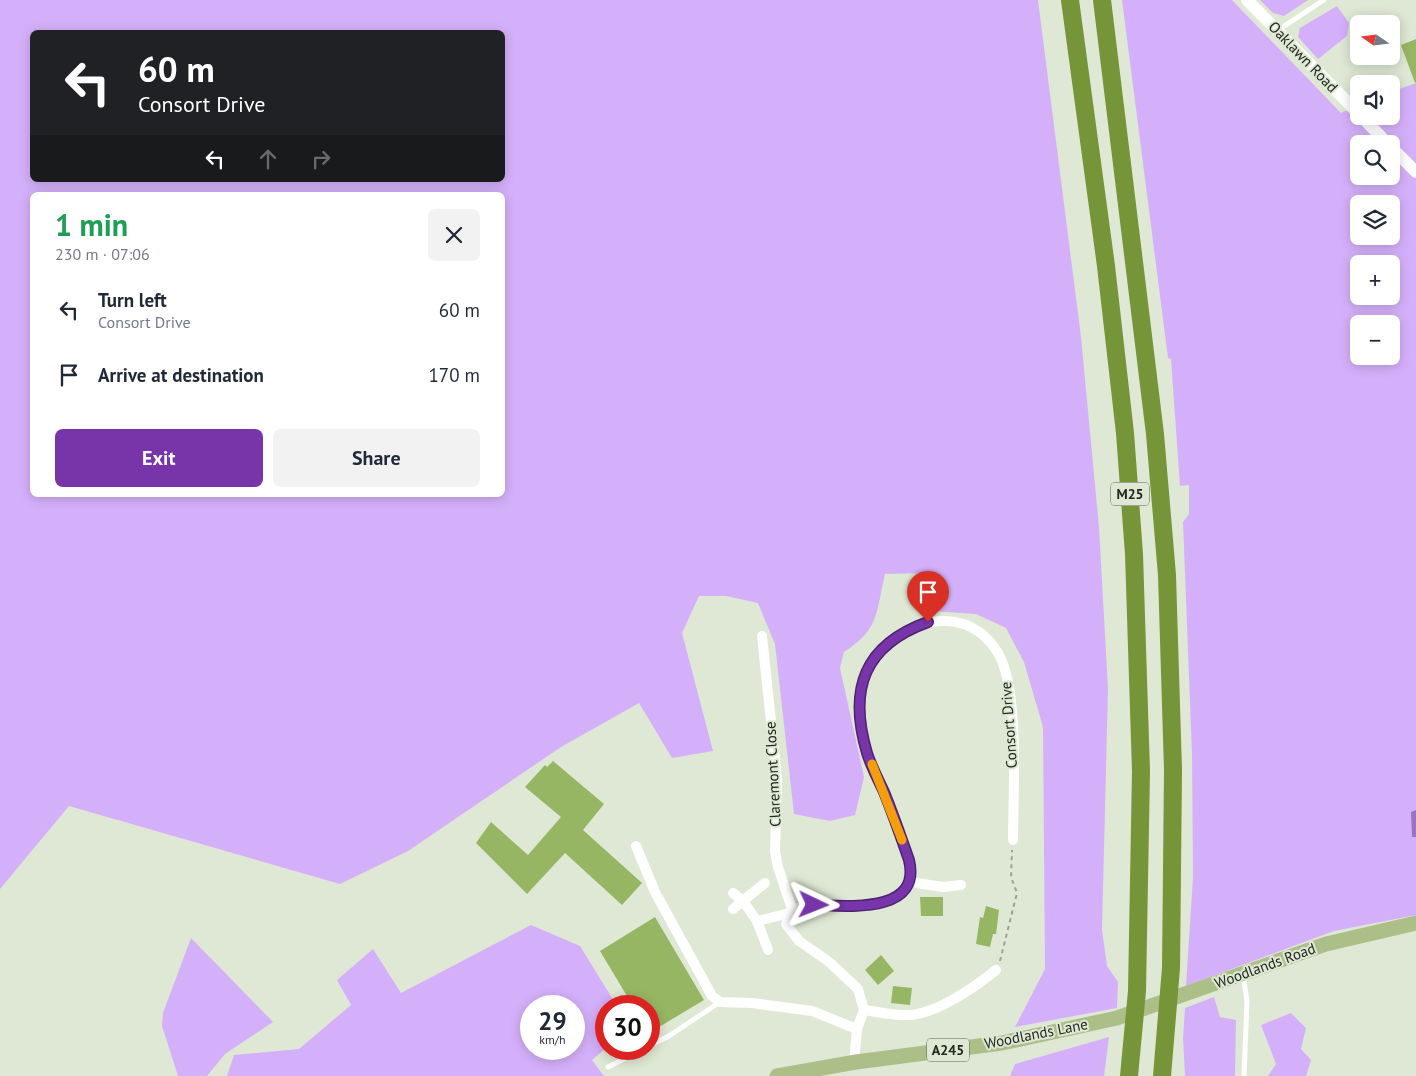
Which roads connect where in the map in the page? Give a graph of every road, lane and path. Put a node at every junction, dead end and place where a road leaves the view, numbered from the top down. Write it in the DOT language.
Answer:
graph roads {
  1 [pos="1070,0"];
  2 [pos="1102,0"];
  3 [pos="1247,0"];
  4 [pos="1324,0"];
  5 [pos="1278,30"];
  6 [pos="1350,105"];
  7 [pos="1370,125"];
  8 [pos="1379,135"];
  9 [pos="1400,156"];
  10 [pos="1416,172"];
  11 [pos="762,636"];
  12 [pos="1013,840"];
  13 [pos="636,846"];
  14 [pos="766,882"];
  15 [pos="910,882"];
  16 [pos="961,885"];
  17 [pos="733,893"];
  18 [pos="743,901"];
  19 [pos="733,909"];
  20 [pos="791,911"];
  21 [pos="757,921"];
  22 [pos="1416,923"];
  23 [pos="768,950"];
  24 [pos="996,970"];
  25 [pos="1242,975"];
  26 [pos="720,1002"];
  27 [pos="864,1010"];
  28 [pos="1117,1018"];
  29 [pos="857,1029"];
  30 [pos="660,1040"];
  31 [pos="622,1060"];
  32 [pos="854,1062"];
  33 [pos="608,1067"];
  34 [pos="778,1076"];
  35 [pos="1129,1076"];
  36 [pos="1162,1076"];
  37 [pos="1244,1076"];
  1 -- 35 [label="highway, M25"];
  2 -- 36 [label="highway, M25"];
  3 -- 5 [label="street, Oaklawn Road"];
  4 -- 5 [label="lane"];
  5 -- 6 [label="street, Oaklawn Road"];
  7 -- 8 [label="street, Oaklawn Road"];
  9 -- 10 [label="street"];
  11 -- 20 [label="street, Claremont Close"];
  12 -- 15 [label="street, Consort Drive"];
  12 -- 24 [label="path"];
  13 -- 26 [label="street"];
  14 -- 18 [label="street"];
  15 -- 16 [label="street"];
  15 -- 20 [label="street"];
  17 -- 18 [label="street"];
  18 -- 19 [label="street"];
  18 -- 21 [label="street"];
  20 -- 21 [label="street"];
  20 -- 27 [label="street"];
  21 -- 23 [label="street"];
  22 -- 25 [label="main road, Woodlands Road / A245"];
  24 -- 27 [label="street"];
  25 -- 28 [label="main road, Woodlands Road / A245"];
  25 -- 37 [label="lane"];
  26 -- 29 [label="street"];
  26 -- 30 [label="lane"];
  27 -- 29 [label="street"];
  28 -- 32 [label="main road, Woodlands Lane / A245"];
  29 -- 32 [label="street"];
  31 -- 33 [label="lane"];
  32 -- 34 [label="main road, Woodlands Lane / A245"];
}
